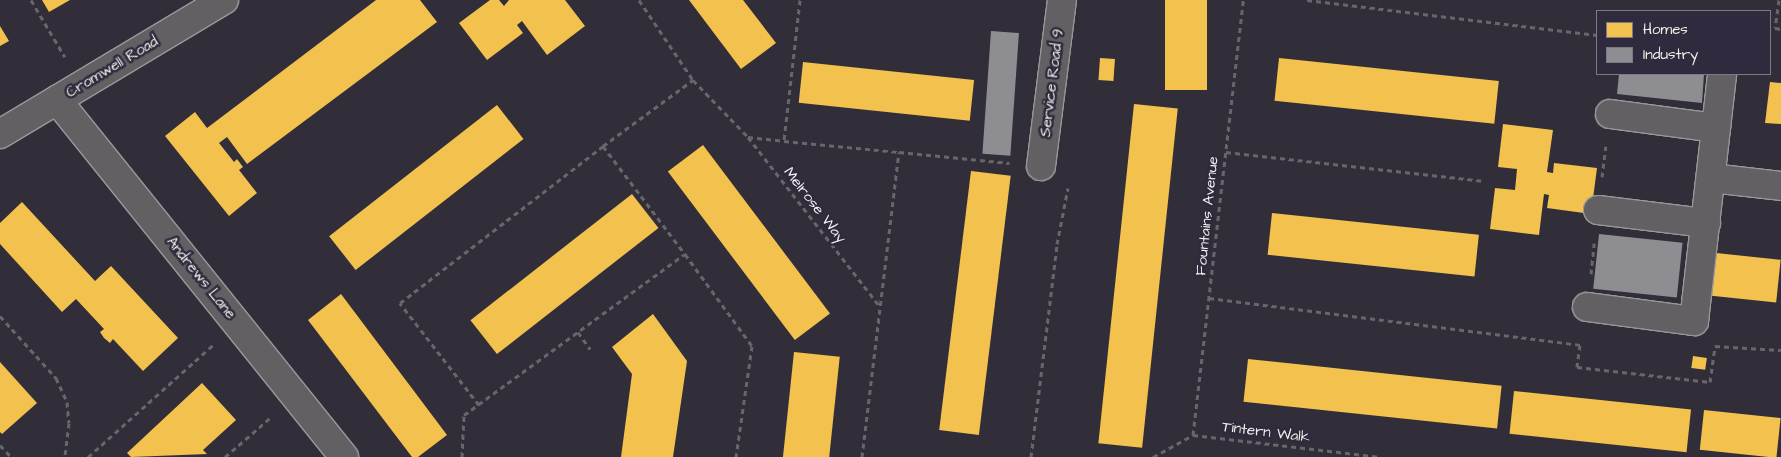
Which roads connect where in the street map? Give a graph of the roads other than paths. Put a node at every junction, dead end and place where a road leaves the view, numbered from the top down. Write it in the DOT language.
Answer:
graph roads {
  1 [pos="224,0"];
  2 [pos="1062,0"];
  3 [pos="1722,75"];
  4 [pos="57,100"];
  5 [pos="1610,114"];
  6 [pos="1716,128"];
  7 [pos="0,134"];
  8 [pos="1041,166"];
  9 [pos="1711,178"];
  10 [pos="1781,186"];
  11 [pos="1598,210"];
  12 [pos="1706,223"];
  13 [pos="1587,307"];
  14 [pos="344,457"];
  1 -- 4 [label="street, Cromwell Road"];
  2 -- 8 [label="street, Service Road 9"];
  3 -- 6 [label="street"];
  4 -- 7 [label="street, Cromwell Road"];
  4 -- 14 [label="street, Andrews Lane"];
  5 -- 6 [label="street"];
  6 -- 9 [label="street"];
  9 -- 10 [label="street"];
  9 -- 12 [label="street"];
  11 -- 12 [label="street"];
  12 -- 13 [label="street"];
}
